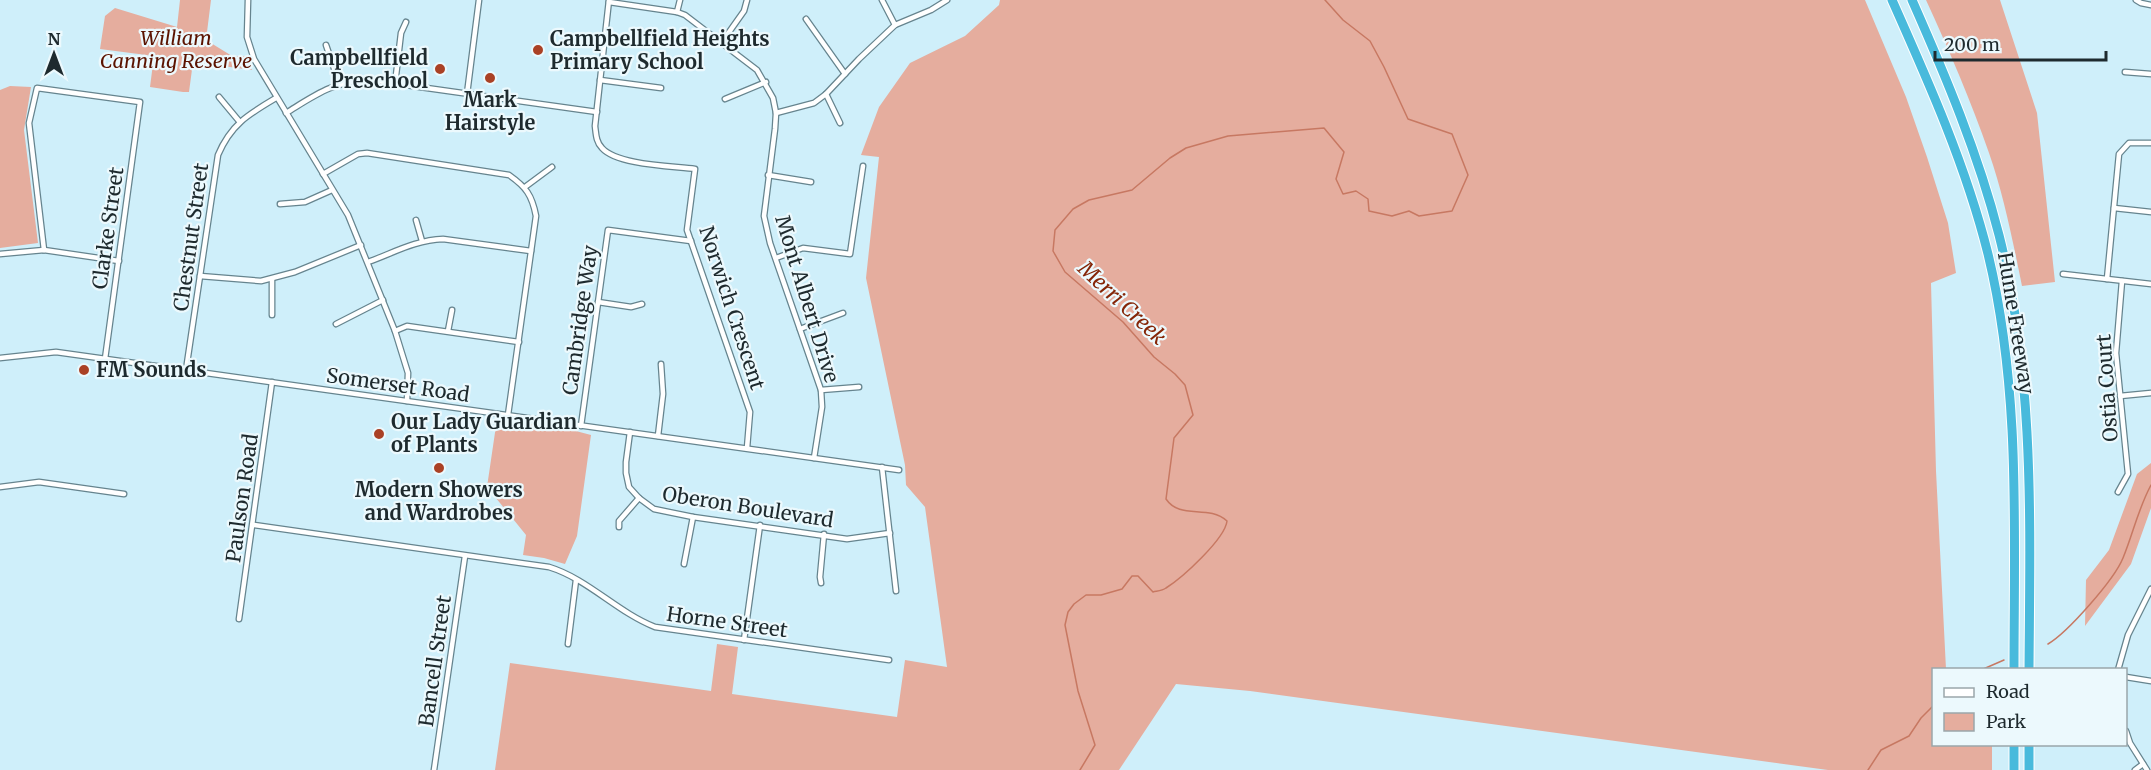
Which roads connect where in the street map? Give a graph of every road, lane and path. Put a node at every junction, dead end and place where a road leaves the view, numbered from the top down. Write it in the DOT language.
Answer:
graph roads {
  1 [pos="248,0"];
  2 [pos="479,0"];
  3 [pos="680,0"];
  4 [pos="747,0"];
  5 [pos="882,0"];
  6 [pos="947,0"];
  7 [pos="1892,0"];
  8 [pos="1912,0"];
  9 [pos="2136,0"];
  10 [pos="609,1"];
  11 [pos="2151,5"];
  12 [pos="677,12"];
  13 [pos="806,19"];
  14 [pos="406,22"];
  15 [pos="896,25"];
  16 [pos="722,42"];
  17 [pos="326,45"];
  18 [pos="2125,72"];
  19 [pos="845,74"];
  20 [pos="2151,74"];
  21 [pos="600,80"];
  22 [pos="766,82"];
  23 [pos="339,83"];
  24 [pos="395,84"];
  25 [pos="661,88"];
  26 [pos="467,94"];
  27 [pos="826,94"];
  28 [pos="219,98"];
  29 [pos="276,98"];
  30 [pos="725,99"];
  31 [pos="597,112"];
  32 [pos="286,113"];
  33 [pos="776,113"];
  34 [pos="239,121"];
  35 [pos="840,123"];
  36 [pos="2151,143"];
  37 [pos="862,166"];
  38 [pos="552,167"];
  39 [pos="323,174"];
  40 [pos="768,175"];
  41 [pos="811,182"];
  42 [pos="525,186"];
  43 [pos="332,190"];
  44 [pos="280,204"];
  45 [pos="2114,208"];
  46 [pos="2151,212"];
  47 [pos="416,220"];
  48 [pos="422,241"];
  49 [pos="691,241"];
  50 [pos="361,245"];
  51 [pos="44,250"];
  52 [pos="531,251"];
  53 [pos="0,254"];
  54 [pos="776,258"];
  55 [pos="118,261"];
  56 [pos="368,262"];
  57 [pos="2063,274"];
  58 [pos="200,276"];
  59 [pos="272,279"];
  60 [pos="2107,279"];
  61 [pos="2122,281"];
  62 [pos="2151,284"];
  63 [pos="383,300"];
  64 [pos="598,302"];
  65 [pos="642,304"];
  66 [pos="452,310"];
  67 [pos="843,313"];
  68 [pos="272,315"];
  69 [pos="336,324"];
  70 [pos="800,329"];
  71 [pos="395,331"];
  72 [pos="448,332"];
  73 [pos="519,342"];
  74 [pos="0,358"];
  75 [pos="105,358"];
  76 [pos="661,364"];
  77 [pos="186,370"];
  78 [pos="272,382"];
  79 [pos="859,387"];
  80 [pos="821,390"];
  81 [pos="2151,393"];
  82 [pos="2120,396"];
  83 [pos="407,400"];
  84 [pos="508,416"];
  85 [pos="581,426"];
  86 [pos="630,432"];
  87 [pos="658,436"];
  88 [pos="747,448"];
  89 [pos="814,458"];
  90 [pos="882,467"];
  91 [pos="899,470"];
  92 [pos="0,487"];
  93 [pos="2118,492"];
  94 [pos="124,494"];
  95 [pos="639,498"];
  96 [pos="693,517"];
  97 [pos="254,525"];
  98 [pos="760,525"];
  99 [pos="619,527"];
  100 [pos="890,533"];
  101 [pos="824,534"];
  102 [pos="465,556"];
  103 [pos="684,564"];
  104 [pos="576,580"];
  105 [pos="821,583"];
  106 [pos="2151,590"];
  107 [pos="896,591"];
  108 [pos="239,619"];
  109 [pos="744,640"];
  110 [pos="568,644"];
  111 [pos="889,660"];
  112 [pos="2014,668"];
  113 [pos="2029,668"];
  114 [pos="2118,668"];
  115 [pos="2127,677"];
  116 [pos="2151,681"];
  117 [pos="2127,733"];
  118 [pos="2014,746"];
  119 [pos="2029,746"];
  120 [pos="2145,768"];
  121 [pos="434,770"];
  122 [pos="2014,770"];
  123 [pos="2029,770"];
  124 [pos="2135,770"];
  1 -- 29 [label="street"];
  2 -- 26 [label="street"];
  3 -- 12 [label="street"];
  4 -- 16 [label="street"];
  5 -- 15 [label="street"];
  6 -- 15 [label="street"];
  7 -- 112 [label="highway, Hume Freeway"];
  8 -- 113 [label="highway, Hume Freeway"];
  9 -- 11 [label="street"];
  10 -- 12 [label="street, Mont Albert Drive"];
  10 -- 21 [label="street"];
  12 -- 16 [label="street, Mont Albert Drive"];
  13 -- 19 [label="street"];
  14 -- 24 [label="street"];
  15 -- 19 [label="street"];
  16 -- 22 [label="street, Mont Albert Drive"];
  17 -- 23 [label="street"];
  18 -- 20 [label="street"];
  19 -- 27 [label="street"];
  21 -- 25 [label="street"];
  21 -- 31 [label="street"];
  22 -- 30 [label="street"];
  22 -- 33 [label="street, Mont Albert Drive"];
  23 -- 24 [label="street"];
  23 -- 32 [label="street"];
  24 -- 26 [label="street"];
  26 -- 31 [label="street"];
  27 -- 33 [label="street"];
  27 -- 35 [label="street"];
  28 -- 34 [label="street"];
  29 -- 32 [label="street"];
  29 -- 34 [label="street, Chestnut Street"];
  31 -- 49 [label="street, Norwich Crescent"];
  32 -- 39 [label="street"];
  33 -- 40 [label="street, Mont Albert Drive"];
  34 -- 58 [label="street, Chestnut Street"];
  36 -- 45 [label="street"];
  37 -- 54 [label="street"];
  38 -- 42 [label="street"];
  39 -- 42 [label="street"];
  39 -- 43 [label="street"];
  40 -- 41 [label="street"];
  40 -- 54 [label="street, Mont Albert Drive"];
  42 -- 52 [label="street"];
  43 -- 44 [label="street"];
  43 -- 50 [label="street"];
  45 -- 46 [label="street"];
  45 -- 60 [label="street"];
  47 -- 48 [label="street"];
  48 -- 52 [label="street"];
  48 -- 56 [label="street"];
  49 -- 64 [label="street, Cambridge Way"];
  49 -- 88 [label="street, Norwich Crescent"];
  50 -- 56 [label="street"];
  50 -- 59 [label="street"];
  51 -- 53 [label="street"];
  51 -- 55 [label="street"];
  51 -- 55 [label="street, Clarke Street"];
  52 -- 73 [label="street"];
  54 -- 70 [label="street, Mont Albert Drive"];
  55 -- 75 [label="street, Clarke Street"];
  56 -- 63 [label="street"];
  57 -- 60 [label="street"];
  58 -- 59 [label="street"];
  58 -- 77 [label="street, Chestnut Street"];
  59 -- 68 [label="street"];
  60 -- 61 [label="street"];
  61 -- 62 [label="street"];
  61 -- 82 [label="street, Ostia Court"];
  63 -- 69 [label="street"];
  63 -- 71 [label="street"];
  64 -- 65 [label="street"];
  64 -- 85 [label="street, Cambridge Way"];
  66 -- 72 [label="street"];
  67 -- 70 [label="street"];
  70 -- 80 [label="street, Mont Albert Drive"];
  71 -- 72 [label="street"];
  71 -- 83 [label="street"];
  72 -- 73 [label="street"];
  73 -- 84 [label="street"];
  74 -- 75 [label="street, Somerset Road"];
  75 -- 77 [label="street, Somerset Road"];
  76 -- 87 [label="street"];
  77 -- 78 [label="street, Somerset Road"];
  78 -- 83 [label="street, Somerset Road"];
  78 -- 97 [label="street, Paulson Road"];
  79 -- 80 [label="street"];
  80 -- 89 [label="street, Mont Albert Drive"];
  81 -- 82 [label="street"];
  82 -- 93 [label="street, Ostia Court"];
  83 -- 84 [label="street, Somerset Road"];
  84 -- 85 [label="street, Somerset Road"];
  85 -- 86 [label="street, Somerset Road"];
  86 -- 87 [label="street, Somerset Road"];
  86 -- 95 [label="street, Oberon Boulevard"];
  87 -- 88 [label="street, Somerset Road"];
  88 -- 89 [label="street, Somerset Road"];
  89 -- 90 [label="street, Somerset Road"];
  90 -- 91 [label="street, Somerset Road"];
  90 -- 100 [label="street"];
  92 -- 94 [label="street"];
  95 -- 96 [label="street, Oberon Boulevard"];
  95 -- 99 [label="street"];
  96 -- 98 [label="street, Oberon Boulevard"];
  96 -- 103 [label="street"];
  97 -- 102 [label="street, Horne Street"];
  97 -- 108 [label="street, Paulson Road"];
  98 -- 101 [label="street, Oberon Boulevard"];
  98 -- 109 [label="street"];
  100 -- 101 [label="street, Oberon Boulevard"];
  100 -- 107 [label="street"];
  101 -- 105 [label="street"];
  102 -- 104 [label="street, Horne Street"];
  102 -- 121 [label="street, Bancell Street"];
  104 -- 109 [label="street, Horne Street"];
  104 -- 110 [label="street"];
  106 -- 114 [label="street"];
  109 -- 111 [label="street, Horne Street"];
  115 -- 116 [label="street"];
  117 -- 120 [label="street"];
  118 -- 122 [label="highway"];
  119 -- 123 [label="highway"];
  120 -- 124 [label="street"];
}
